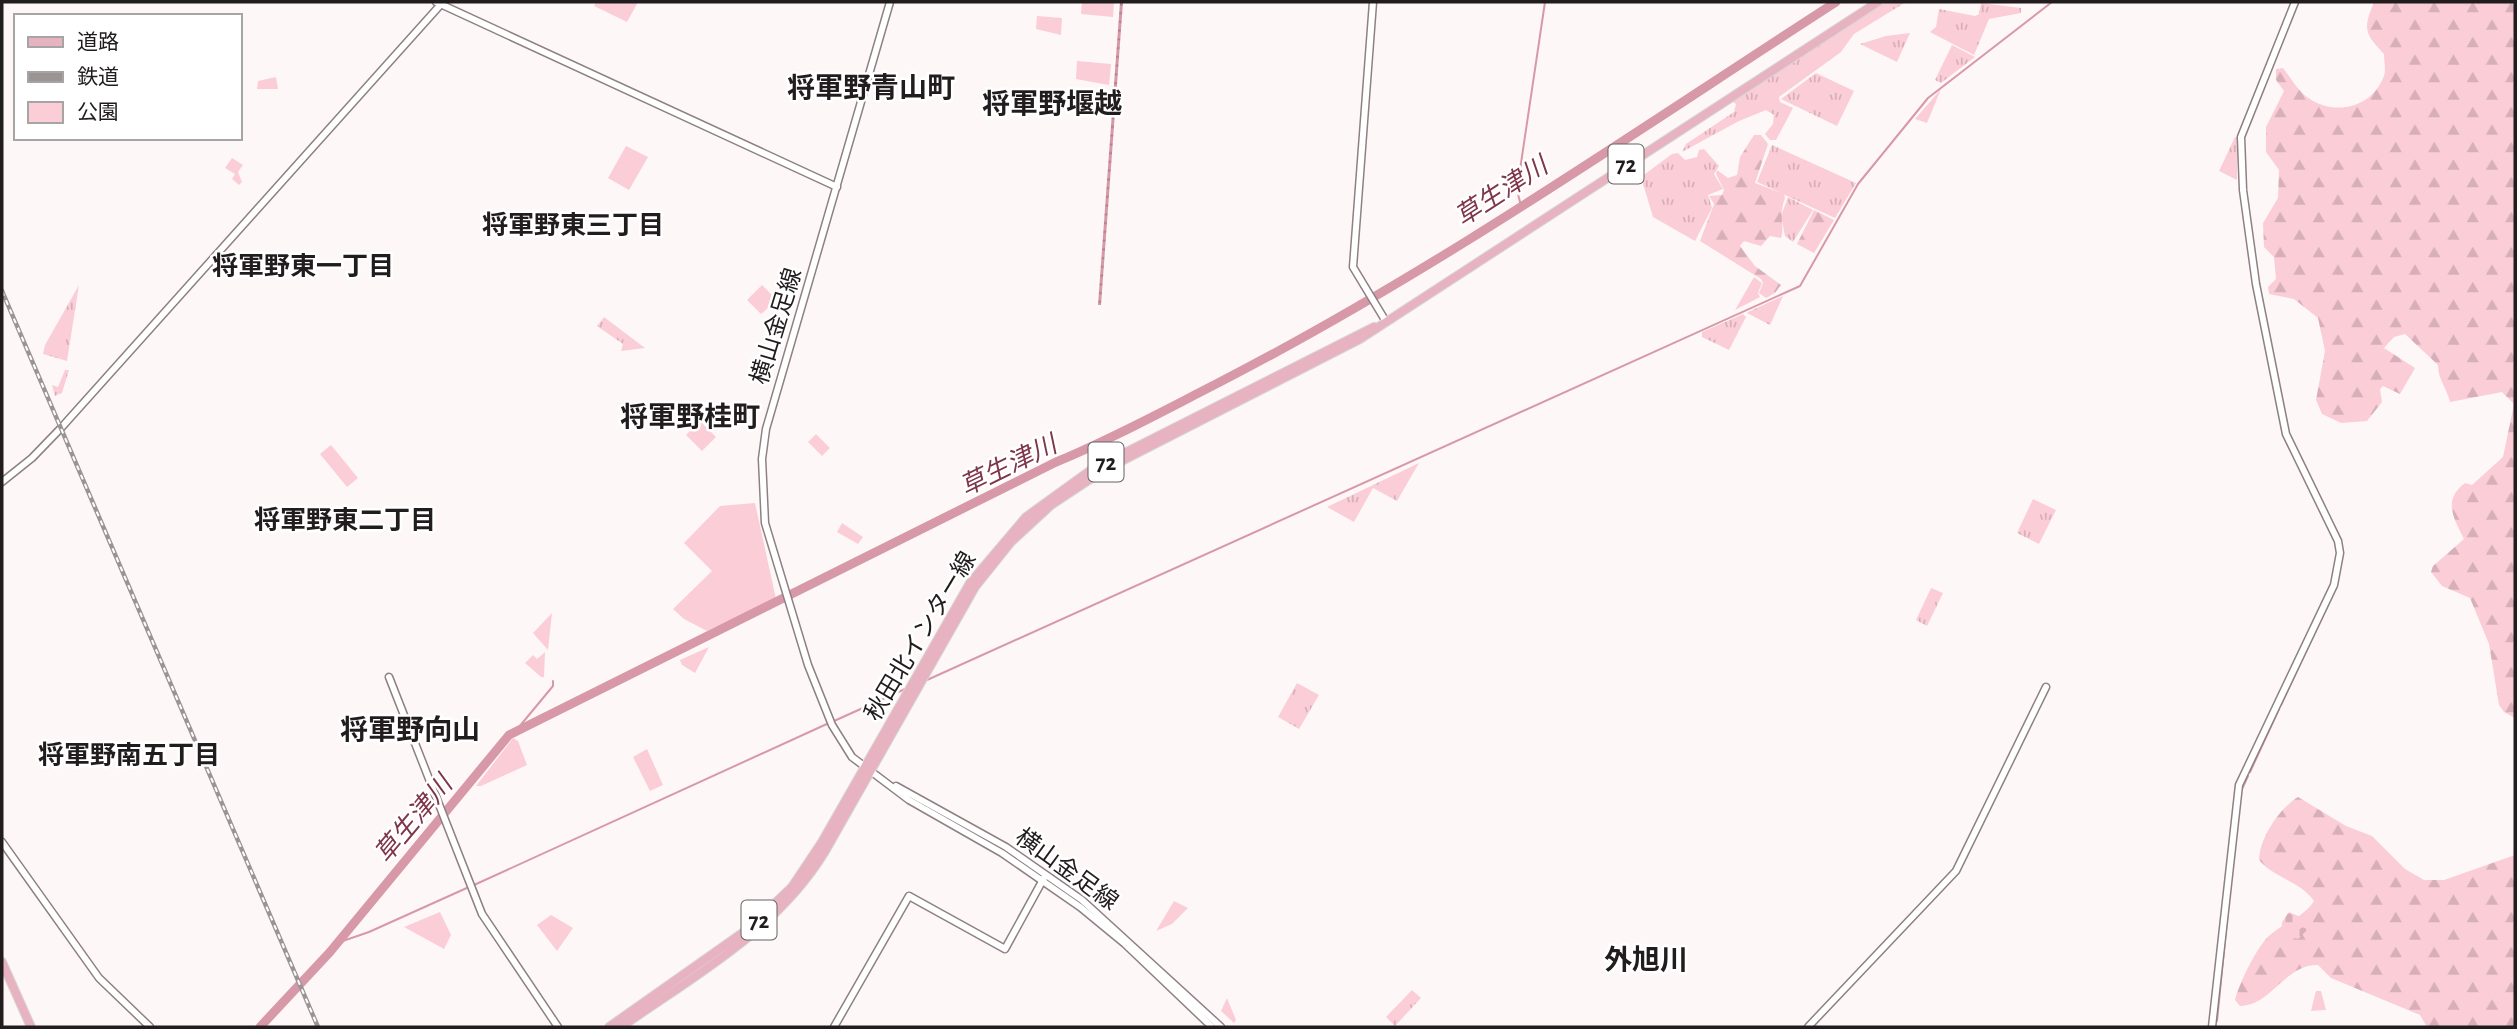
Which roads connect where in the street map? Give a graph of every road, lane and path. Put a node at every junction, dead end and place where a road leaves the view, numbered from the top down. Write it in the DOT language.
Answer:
graph roads {
  1 [pos="440,2"];
  2 [pos="890,2"];
  3 [pos="1373,2"];
  4 [pos="1878,2"];
  5 [pos="2295,2"];
  6 [pos="837,187"];
  7 [pos="1385,320"];
  8 [pos="2,482"];
  9 [pos="389,677"];
  10 [pos="2046,687"];
  11 [pos="866,770"];
  12 [pos="2,842"];
  13 [pos="1044,877"];
  14 [pos="2,962"];
  15 [pos="31,1027"];
  16 [pos="150,1027"];
  17 [pos="558,1027"];
  18 [pos="609,1027"];
  19 [pos="621,1027"];
  20 [pos="834,1027"];
  21 [pos="1212,1027"];
  22 [pos="1221,1027"];
  23 [pos="1808,1027"];
  24 [pos="2212,1027"];
  1 -- 6 [label="street"];
  1 -- 8 [label="street"];
  2 -- 6 [label="street, 横山金足線"];
  3 -- 7 [label="street"];
  4 -- 7 [label="main road, 秋田北インター線 / 72"];
  5 -- 24 [label="street"];
  6 -- 11 [label="street, 横山金足線"];
  7 -- 11 [label="main road, 秋田北インター線 / 72"];
  9 -- 17 [label="street"];
  10 -- 23 [label="street"];
  11 -- 13 [label="street, 横山金足線"];
  11 -- 18 [label="main road, 秋田北インター線 / 72"];
  11 -- 19 [label="main road, 秋田北インター線 / 72"];
  12 -- 16 [label="street"];
  13 -- 20 [label="street"];
  13 -- 21 [label="street, 横山金足線"];
  13 -- 22 [label="street, 横山金足線"];
  14 -- 15 [label="main road"];
}
